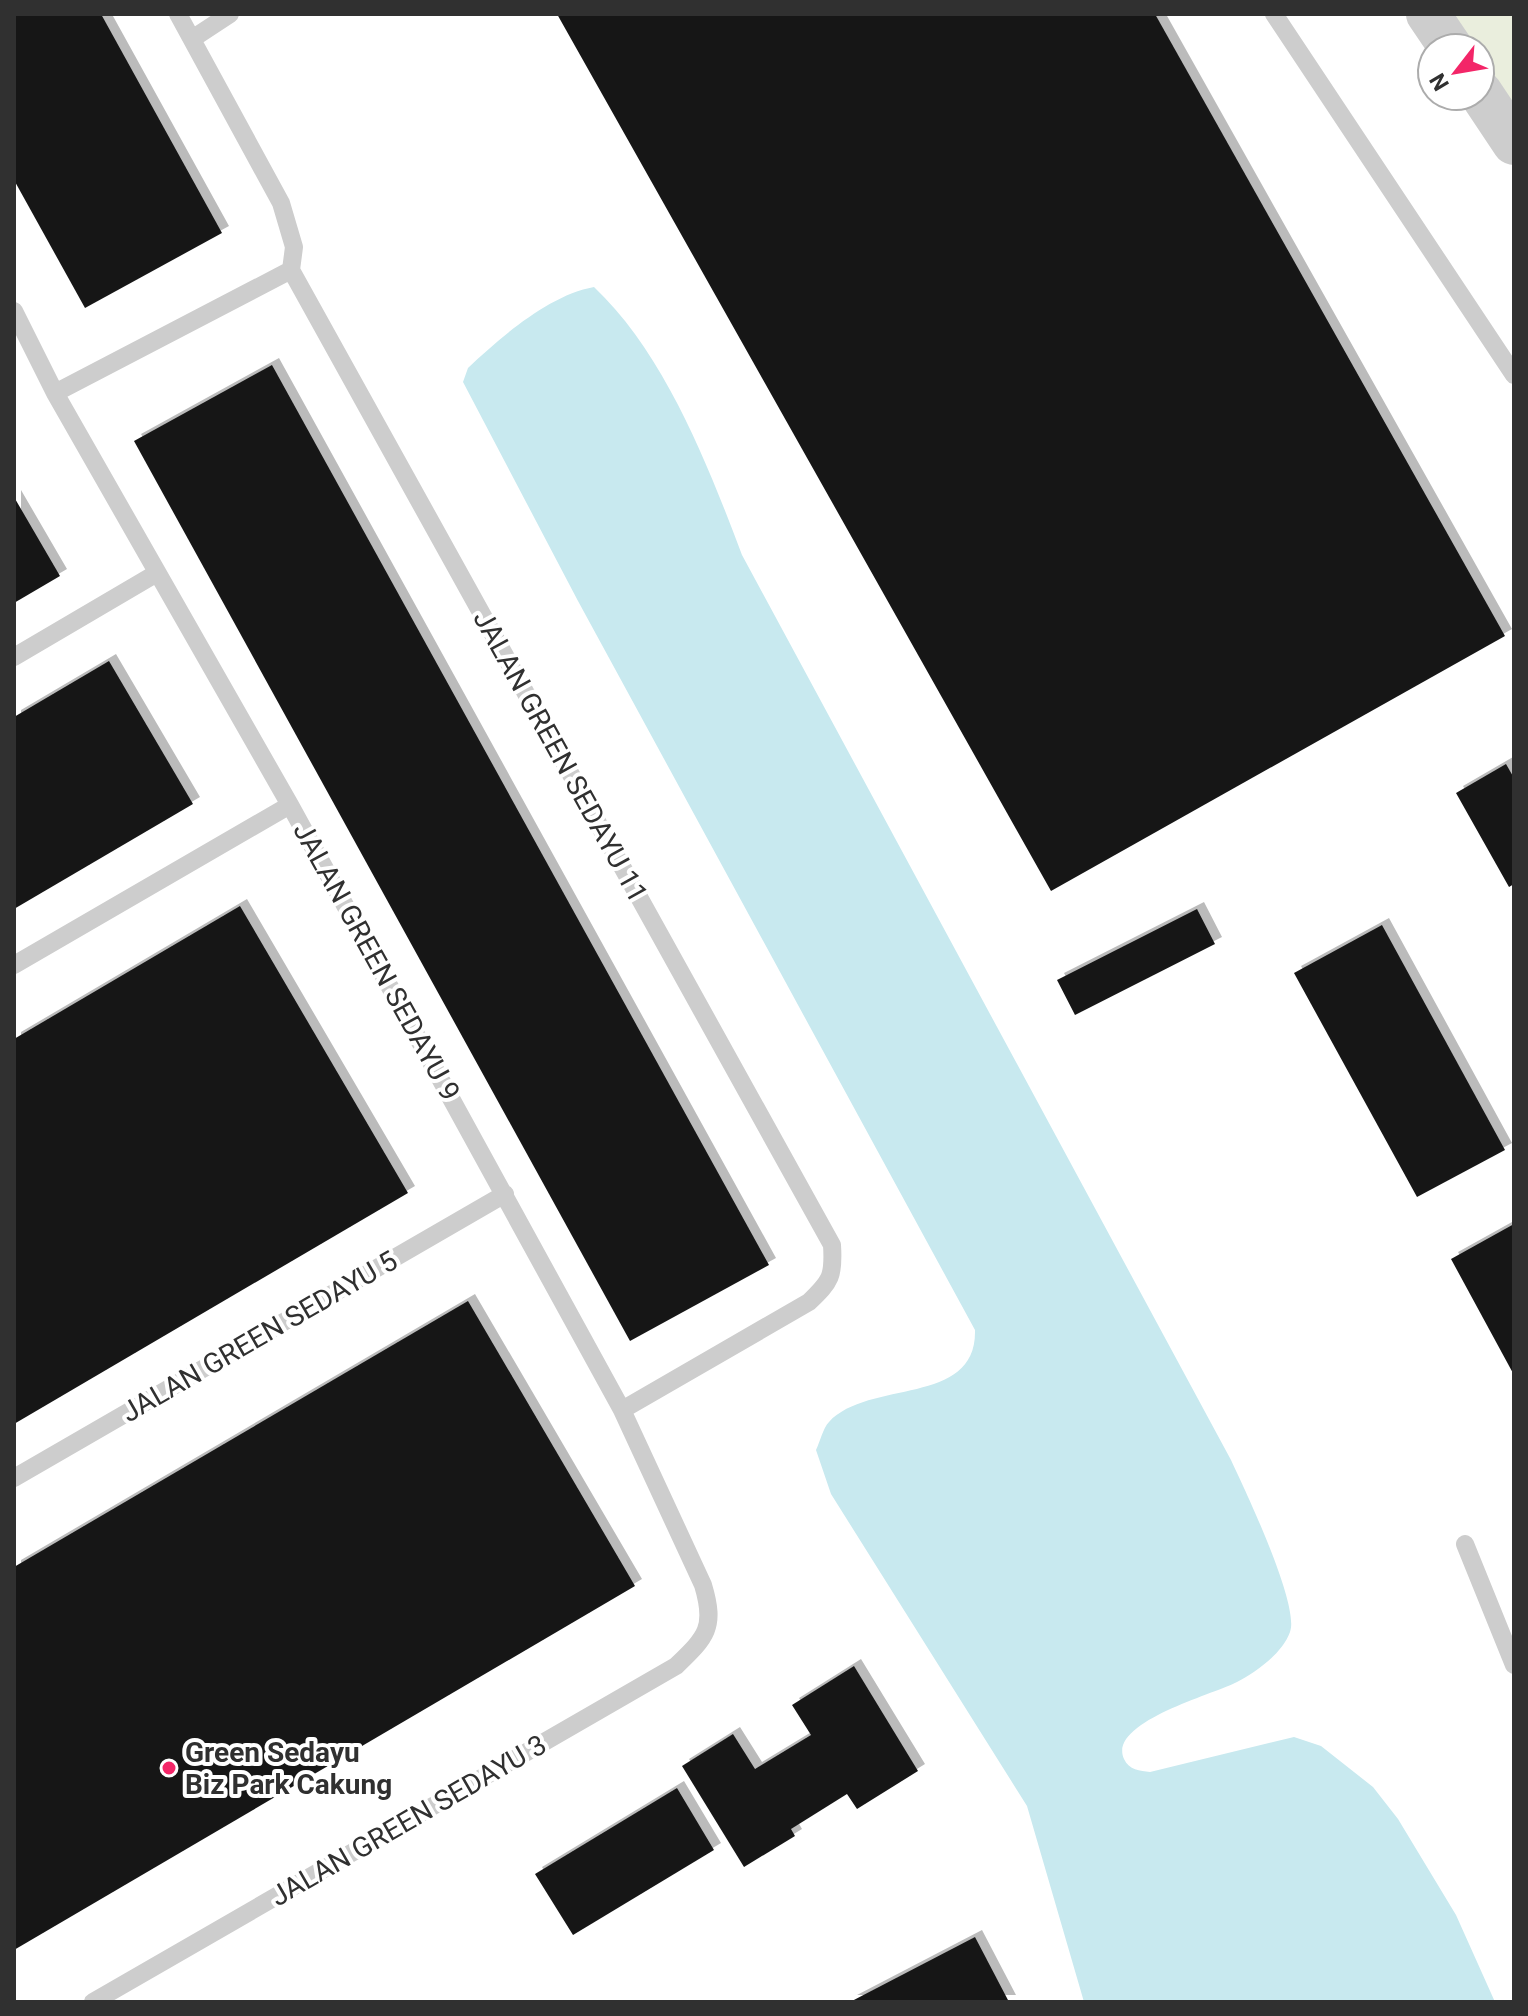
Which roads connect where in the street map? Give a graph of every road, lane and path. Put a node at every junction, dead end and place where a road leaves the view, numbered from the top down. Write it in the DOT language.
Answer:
graph roads {
  1 [pos="178,14"];
  2 [pos="230,14"];
  3 [pos="1274,14"];
  4 [pos="1428,14"];
  5 [pos="1440,32"];
  6 [pos="192,39"];
  7 [pos="1493,112"];
  8 [pos="1514,143"];
  9 [pos="291,270"];
  10 [pos="14,311"];
  11 [pos="1514,375"];
  12 [pos="55,393"];
  13 [pos="157,573"];
  14 [pos="14,657"];
  15 [pos="290,805"];
  16 [pos="14,965"];
  17 [pos="505,1194"];
  18 [pos="622,1410"];
  19 [pos="14,1478"];
  20 [pos="1465,1544"];
  21 [pos="709,1625"];
  22 [pos="1514,1665"];
  23 [pos="93,2002"];
  1 -- 6 [label="lane, JALAN GREEN SEDAYU 11"];
  2 -- 6 [label="lane"];
  3 -- 11 [label="lane"];
  4 -- 5 [label="street"];
  6 -- 9 [label="lane, JALAN GREEN SEDAYU 11"];
  7 -- 8 [label="street"];
  9 -- 12 [label="lane"];
  9 -- 18 [label="lane, JALAN GREEN SEDAYU 11"];
  10 -- 12 [label="lane, JALAN GREEN SEDAYU 9"];
  12 -- 13 [label="lane, JALAN GREEN SEDAYU 9"];
  13 -- 14 [label="lane"];
  13 -- 15 [label="lane, JALAN GREEN SEDAYU 9"];
  15 -- 16 [label="lane"];
  15 -- 17 [label="lane, JALAN GREEN SEDAYU 9"];
  17 -- 18 [label="lane, JALAN GREEN SEDAYU 9"];
  17 -- 19 [label="lane, JALAN GREEN SEDAYU 5"];
  18 -- 21 [label="lane, JALAN GREEN SEDAYU 9"];
  20 -- 22 [label="lane"];
  21 -- 23 [label="lane, JALAN GREEN SEDAYU 3"];
}
